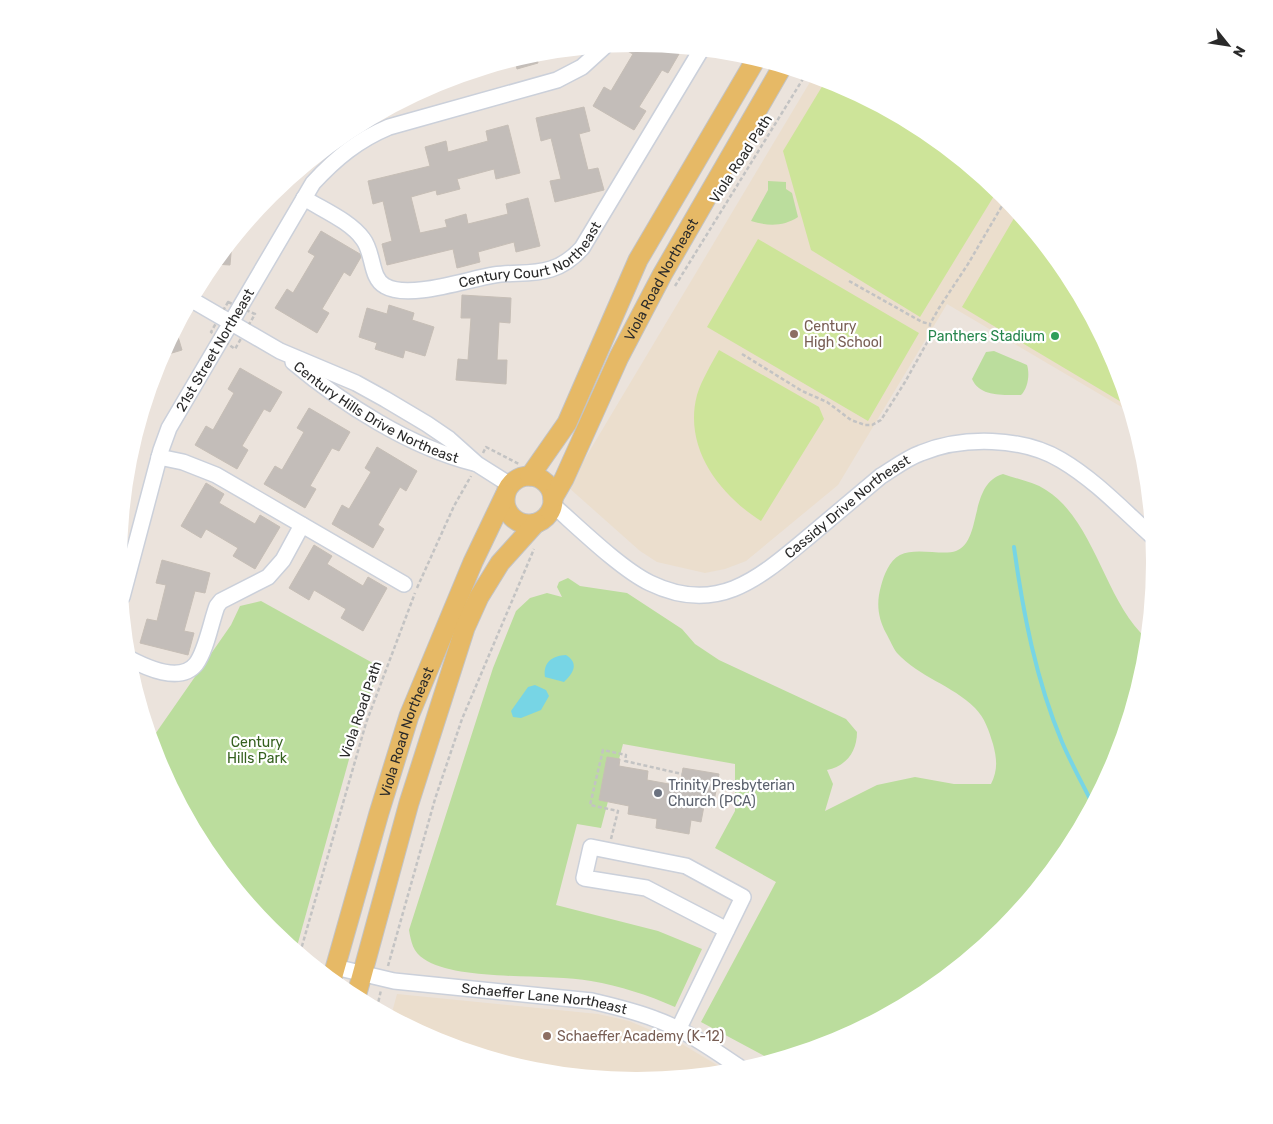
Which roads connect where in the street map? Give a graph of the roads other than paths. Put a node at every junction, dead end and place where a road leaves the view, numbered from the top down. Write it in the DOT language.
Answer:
graph roads {
  1 [pos="596,55"];
  2 [pos="697,56"];
  3 [pos="752,66"];
  4 [pos="778,73"];
  5 [pos="366,130"];
  6 [pos="365,131"];
  7 [pos="304,198"];
  8 [pos="197,303"];
  9 [pos="230,323"];
  10 [pos="280,351"];
  11 [pos="159,457"];
  12 [pos="477,464"];
  13 [pos="530,476"];
  14 [pos="507,490"];
  15 [pos="553,502"];
  16 [pos="536,523"];
  17 [pos="302,525"];
  18 [pos="1145,530"];
  19 [pos="127,576"];
  20 [pos="404,584"];
  21 [pos="137,662"];
  22 [pos="726,930"];
  23 [pos="334,973"];
  24 [pos="336,973"];
  25 [pos="362,974"];
  26 [pos="358,989"];
  27 [pos="678,1030"];
  28 [pos="732,1063"];
  1 -- 5 [label="street"];
  2 -- 7 [label="street, Century Court Northeast"];
  3 -- 13 [label="main road, Viola Road Northeast"];
  4 -- 15 [label="main road, Viola Road Northeast"];
  6 -- 7 [label="street, 21st Street Northeast"];
  7 -- 9 [label="street, 21st Street Northeast"];
  8 -- 9 [label="street, Century Hills Drive Northeast"];
  9 -- 10 [label="street, Century Hills Drive Northeast"];
  9 -- 11 [label="street, 21st Street Northeast"];
  10 -- 12 [label="street, Century Hills Drive Northeast"];
  10 -- 12 [label="street, Century Hills Drive Northeast"];
  11 -- 17 [label="street"];
  11 -- 19 [label="street, 21st Street Northeast"];
  12 -- 14 [label="street, Century Hills Drive Northeast"];
  13 -- 14 [label="main road"];
  13 -- 15 [label="main road"];
  14 -- 16 [label="main road"];
  14 -- 23 [label="main road, Viola Road Northeast"];
  15 -- 16 [label="main road"];
  15 -- 18 [label="street, Cassidy Drive Northeast"];
  16 -- 25 [label="main road, Viola Road Northeast"];
  17 -- 20 [label="street"];
  17 -- 21 [label="street"];
  22 -- 22 [label="street"];
  22 -- 27 [label="street"];
  24 -- 25 [label="street, Schaeffer Lane Northeast"];
  25 -- 26 [label="main road, Viola Road Northeast"];
  25 -- 27 [label="street, Schaeffer Lane Northeast"];
  27 -- 28 [label="street, Schaeffer Lane Northeast"];
}
